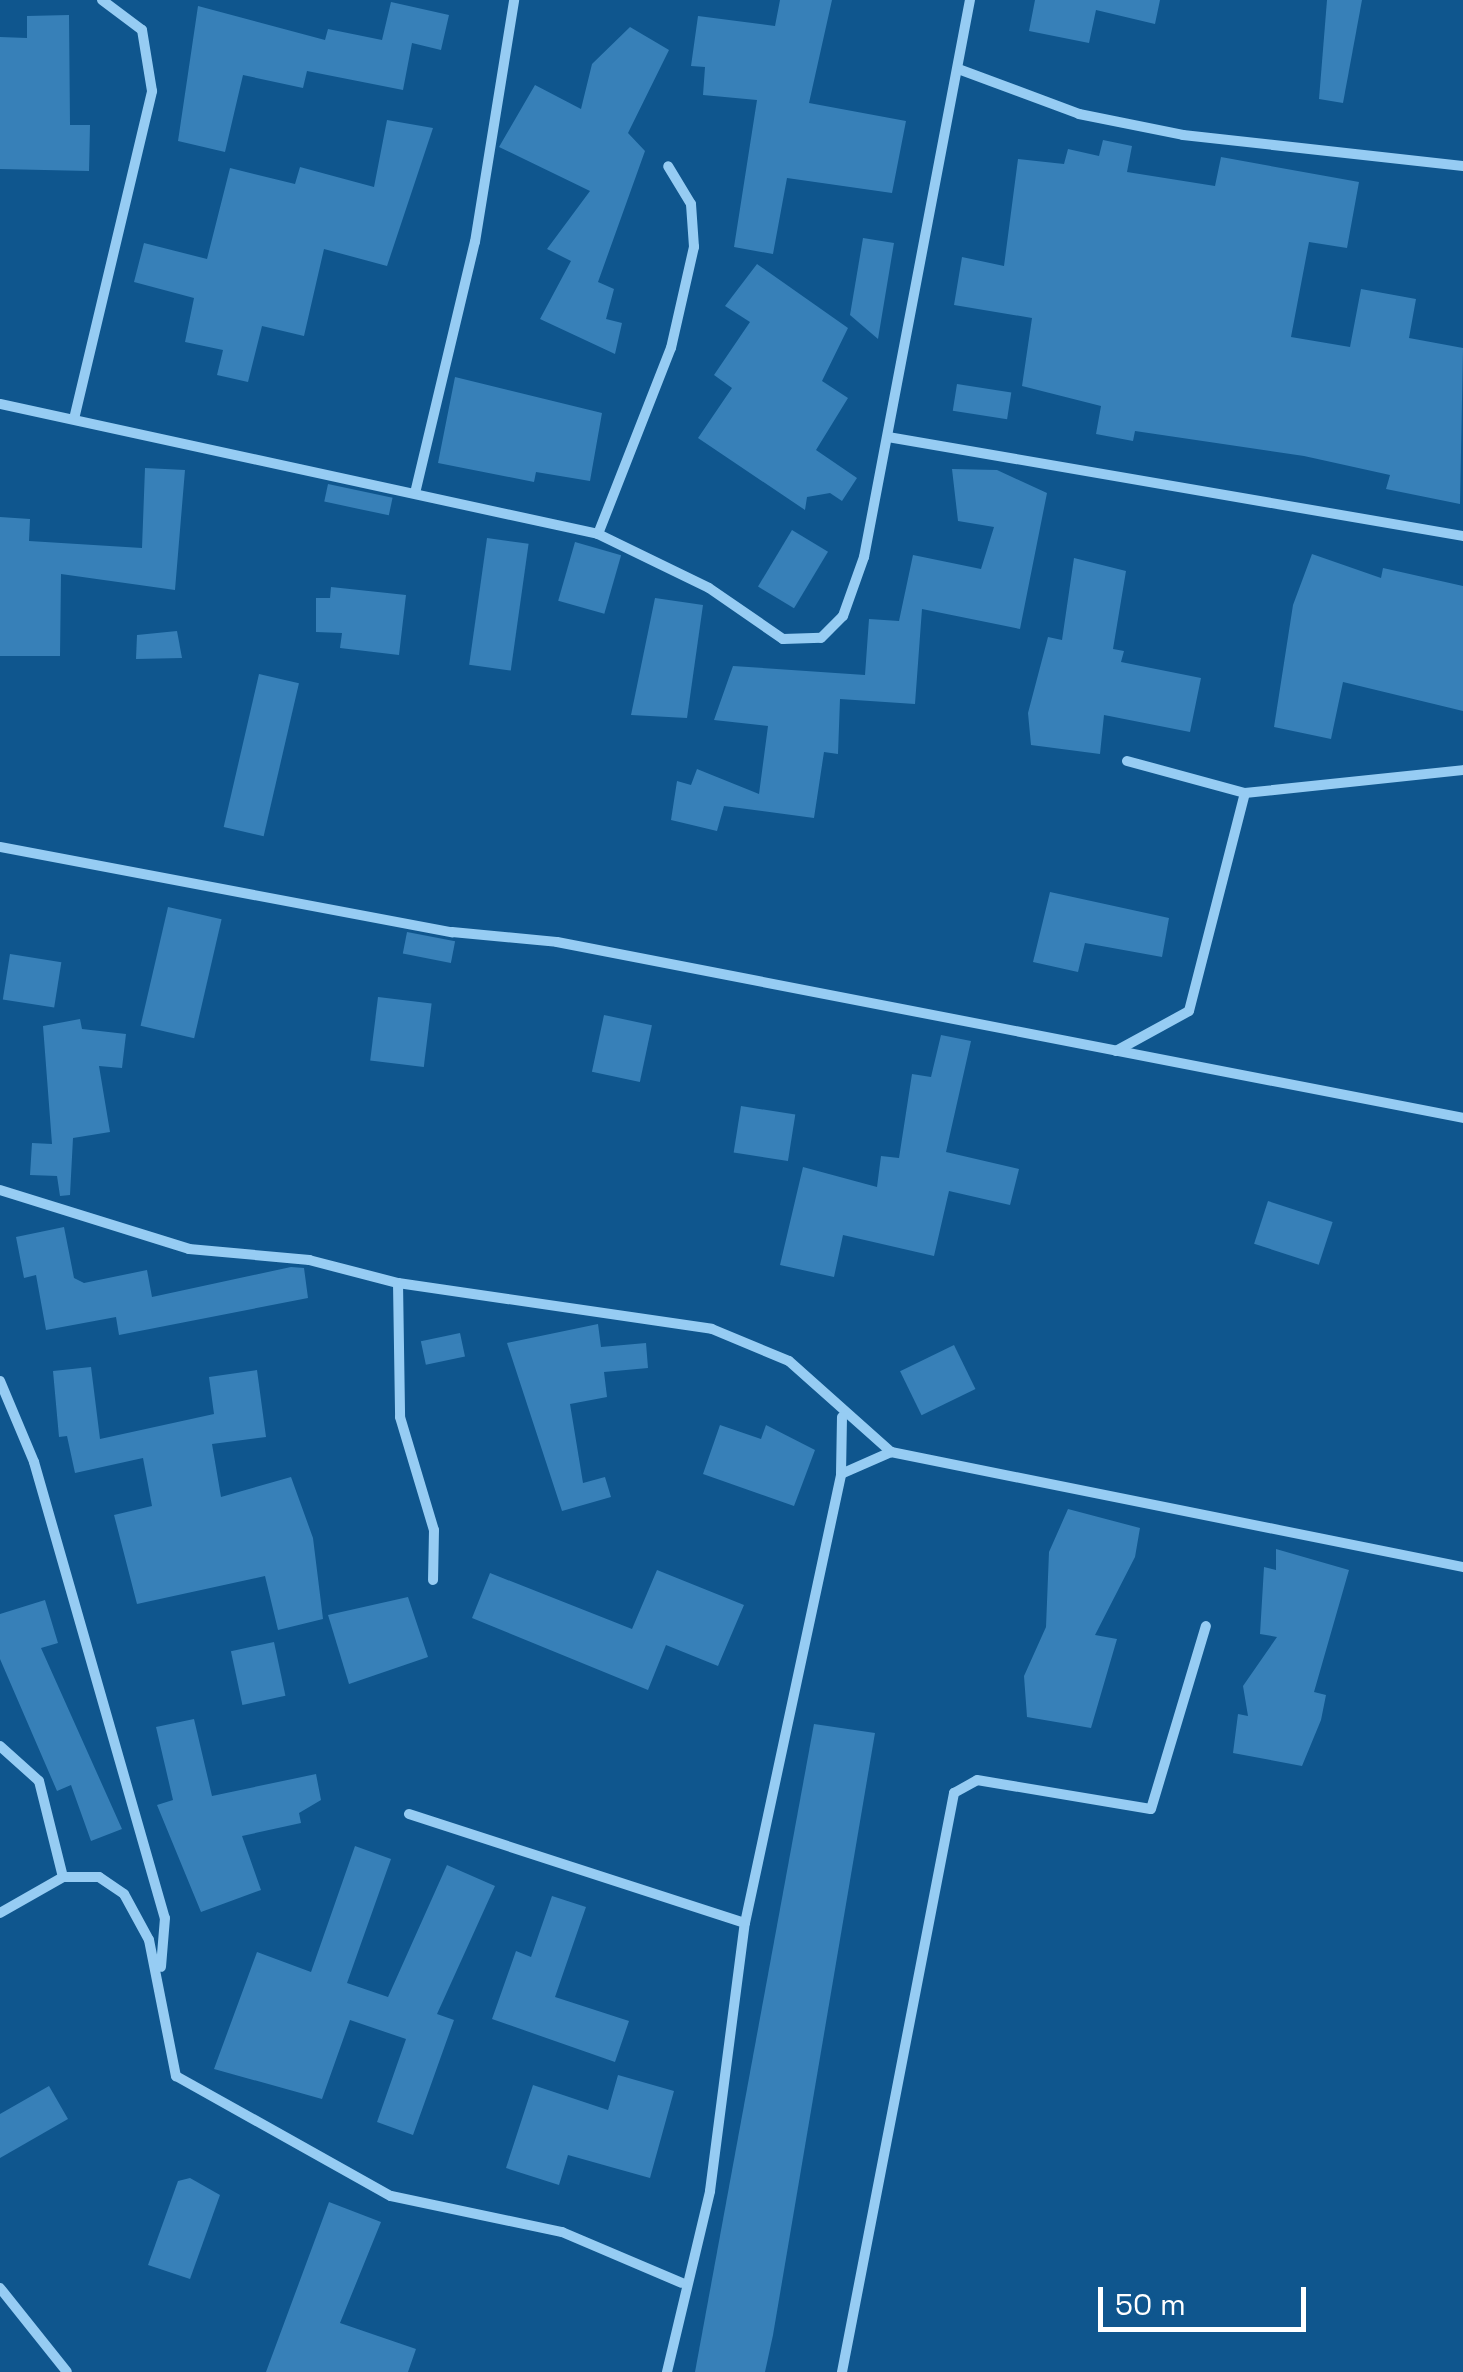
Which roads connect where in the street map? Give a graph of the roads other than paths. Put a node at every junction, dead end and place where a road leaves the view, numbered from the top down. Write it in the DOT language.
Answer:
graph roads {
  1 [pos="102,0"];
  2 [pos="514,0"];
  3 [pos="970,0"];
  4 [pos="962,70"];
  5 [pos="668,166"];
  6 [pos="1463,166"];
  7 [pos="0,404"];
  8 [pos="74,419"];
  9 [pos="888,437"];
  10 [pos="416,489"];
  11 [pos="598,534"];
  12 [pos="1463,536"];
  13 [pos="1127,761"];
  14 [pos="1463,770"];
  15 [pos="1244,792"];
  16 [pos="0,847"];
  17 [pos="1114,1052"];
  18 [pos="1463,1118"];
  19 [pos="0,1190"];
  20 [pos="398,1282"];
  21 [pos="0,1381"];
  22 [pos="842,1416"];
  23 [pos="891,1452"];
  24 [pos="841,1474"];
  25 [pos="1463,1568"];
  26 [pos="433,1580"];
  27 [pos="1206,1626"];
  28 [pos="0,1746"];
  29 [pos="409,1814"];
  30 [pos="63,1878"];
  31 [pos="0,1913"];
  32 [pos="746,1922"];
  33 [pos="160,1972"];
  34 [pos="682,2283"];
  35 [pos="0,2288"];
  36 [pos="67,2372"];
  37 [pos="668,2372"];
  38 [pos="842,2372"];
  1 -- 8 [label="street"];
  2 -- 10 [label="street"];
  3 -- 4 [label="street"];
  4 -- 6 [label="street"];
  4 -- 9 [label="street"];
  5 -- 11 [label="street"];
  7 -- 8 [label="street"];
  8 -- 10 [label="street"];
  9 -- 11 [label="street"];
  9 -- 12 [label="street"];
  10 -- 11 [label="street"];
  13 -- 15 [label="street"];
  14 -- 15 [label="street"];
  15 -- 17 [label="street"];
  16 -- 17 [label="street"];
  17 -- 18 [label="street"];
  19 -- 20 [label="street"];
  20 -- 22 [label="street"];
  20 -- 26 [label="street"];
  21 -- 33 [label="street"];
  22 -- 23 [label="street"];
  22 -- 24 [label="street"];
  23 -- 24 [label="street"];
  23 -- 25 [label="street"];
  24 -- 32 [label="street"];
  27 -- 38 [label="street"];
  28 -- 30 [label="street"];
  29 -- 32 [label="street"];
  30 -- 31 [label="street"];
  30 -- 33 [label="street"];
  32 -- 34 [label="street"];
  33 -- 34 [label="street"];
  34 -- 37 [label="street"];
  35 -- 36 [label="street"];
}
